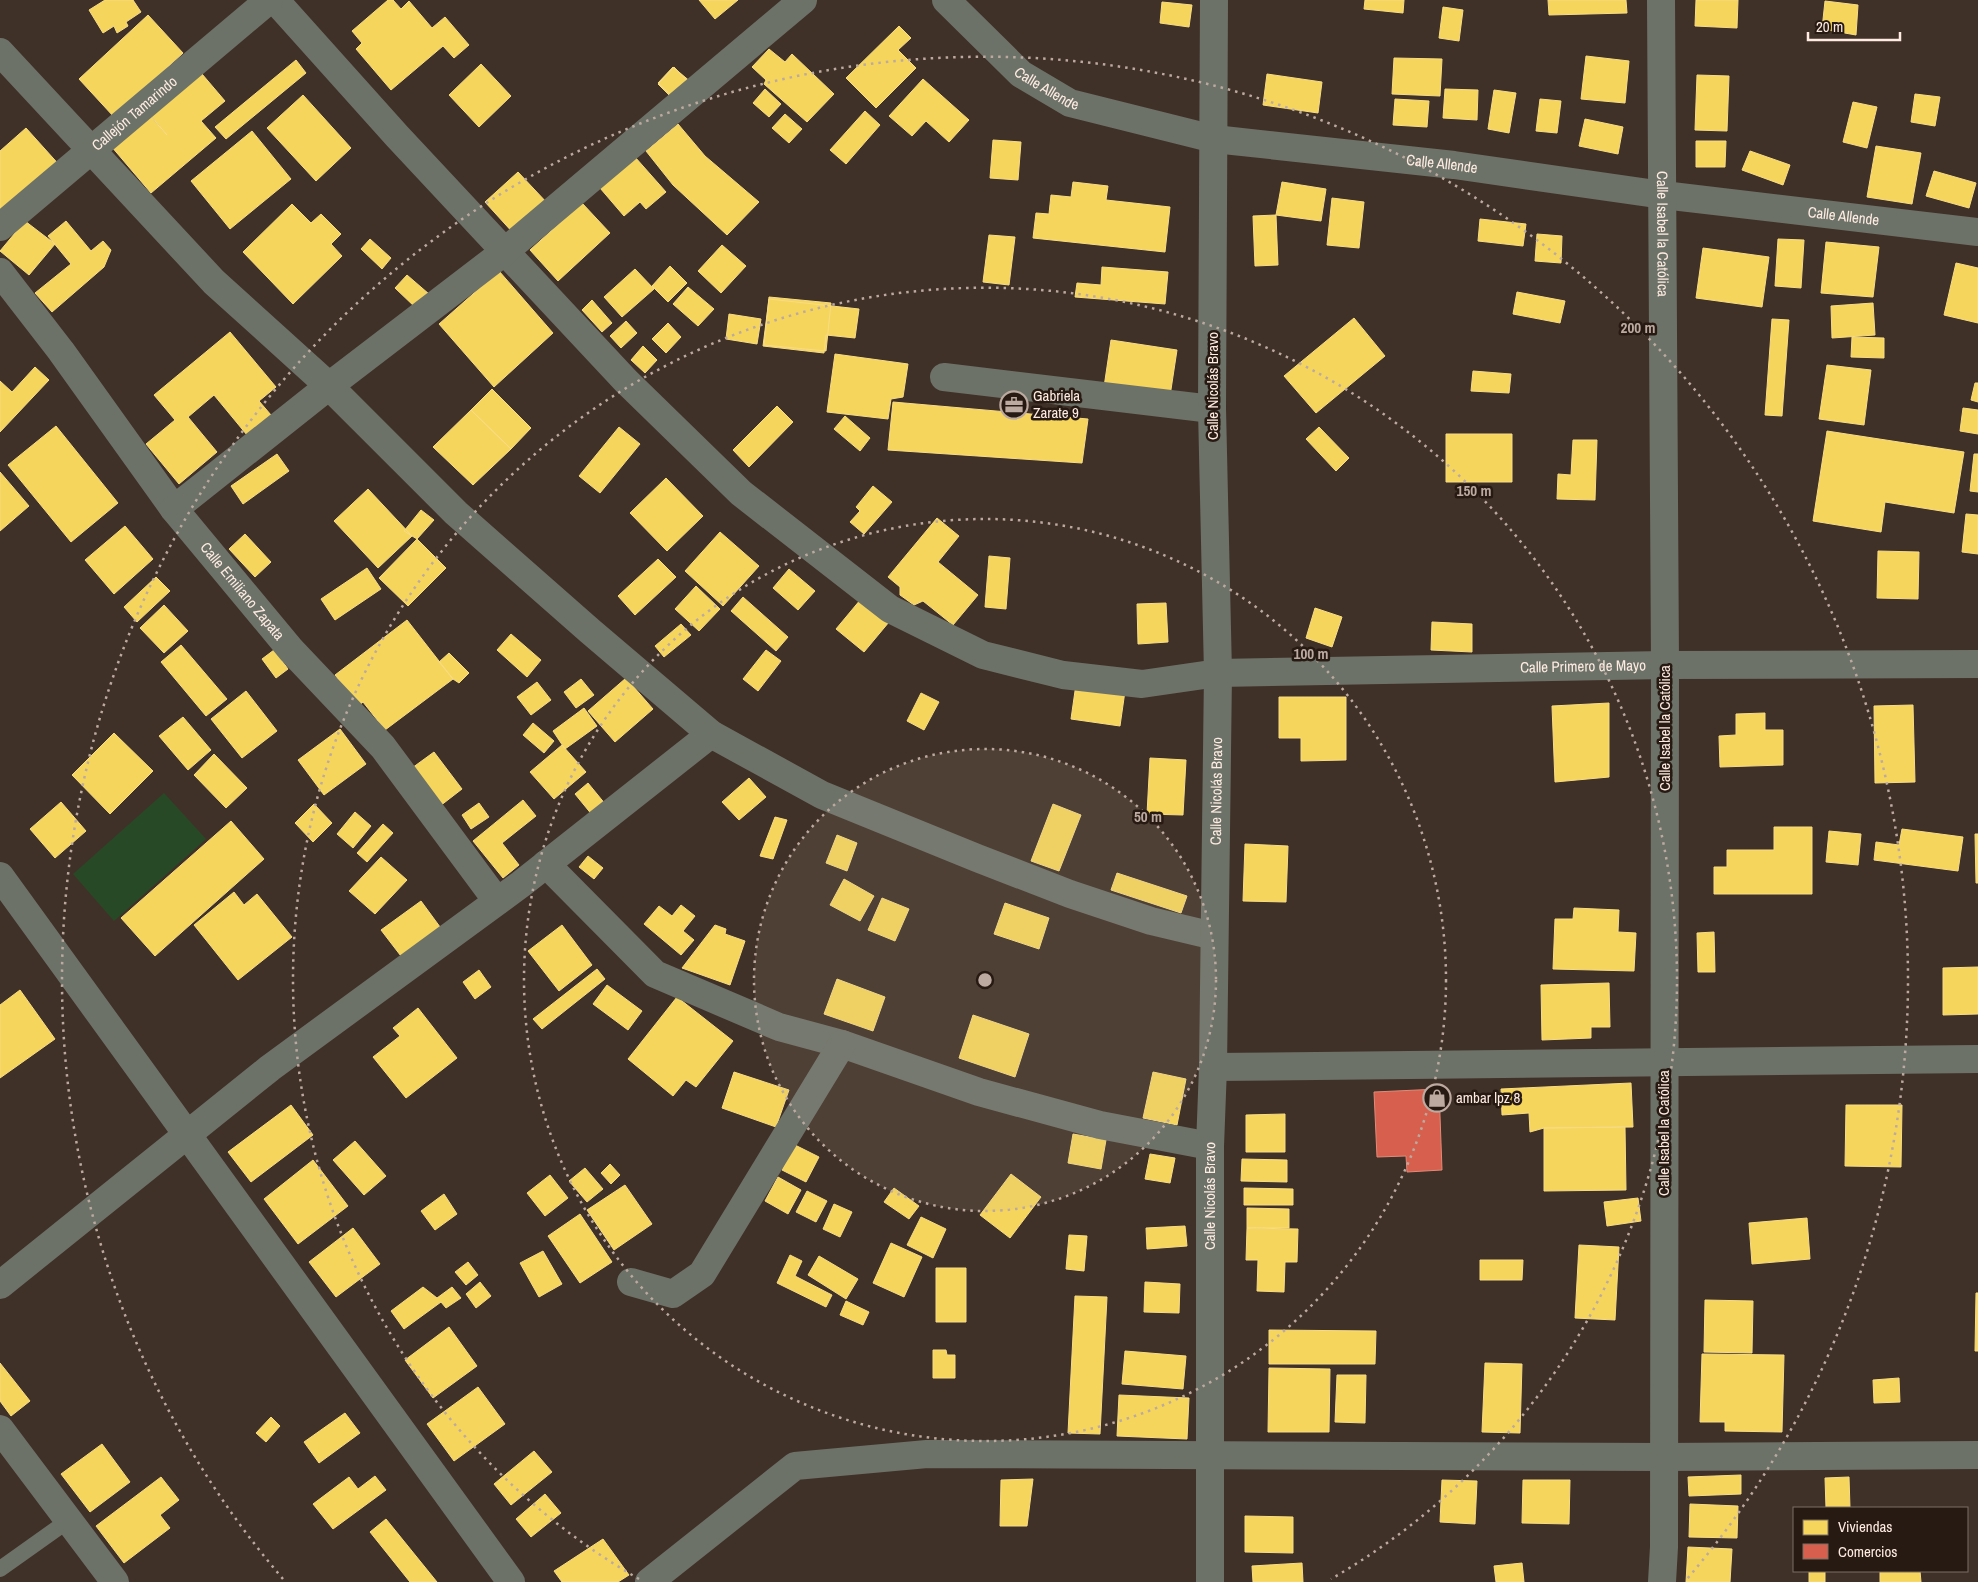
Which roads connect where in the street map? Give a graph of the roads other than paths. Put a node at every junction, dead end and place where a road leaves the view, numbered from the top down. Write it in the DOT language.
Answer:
graph roads {
  1 [pos="268,0"];
  2 [pos="275,0"];
  3 [pos="803,0"];
  4 [pos="946,0"];
  5 [pos="1214,0"];
  6 [pos="1661,0"];
  7 [pos="0,52"];
  8 [pos="1214,139"];
  9 [pos="90,150"];
  10 [pos="1663,195"];
  11 [pos="0,227"];
  12 [pos="1978,232"];
  13 [pos="504,252"];
  14 [pos="0,272"];
  15 [pos="944,377"];
  16 [pos="329,386"];
  17 [pos="1212,409"];
  18 [pos="174,509"];
  19 [pos="1978,664"];
  20 [pos="1665,665"];
  21 [pos="1218,673"];
  22 [pos="711,734"];
  23 [pos="546,864"];
  24 [pos="0,876"];
  25 [pos="497,901"];
  26 [pos="1214,936"];
  27 [pos="842,1044"];
  28 [pos="1978,1059"];
  29 [pos="1664,1062"];
  30 [pos="1213,1067"];
  31 [pos="187,1136"];
  32 [pos="1210,1146"];
  33 [pos="631,1282"];
  34 [pos="0,1285"];
  35 [pos="0,1429"];
  36 [pos="1978,1455"];
  37 [pos="1210,1456"];
  38 [pos="1664,1457"];
  39 [pos="69,1520"];
  40 [pos="0,1569"];
  41 [pos="115,1582"];
  42 [pos="511,1582"];
  43 [pos="649,1582"];
  44 [pos="1210,1582"];
  45 [pos="1662,1582"];
  1 -- 9 [label="street, Callejón Tamarindo"];
  2 -- 13 [label="street, Calle Primero de Mayo"];
  3 -- 13 [label="street"];
  4 -- 8 [label="street, Calle Allende"];
  5 -- 8 [label="street, Calle Nicolás Bravo"];
  6 -- 10 [label="street, Calle Isabel la Católica"];
  7 -- 9 [label="street"];
  8 -- 10 [label="street, Calle Allende"];
  8 -- 17 [label="street, Calle Nicolás Bravo"];
  9 -- 11 [label="street, Callejón Tamarindo"];
  9 -- 16 [label="street"];
  10 -- 12 [label="street, Calle Allende"];
  10 -- 20 [label="street, Calle Isabel la Católica"];
  13 -- 16 [label="street"];
  13 -- 21 [label="street, Calle Primero de Mayo"];
  14 -- 18 [label="street, Calle Emiliano Zapata"];
  15 -- 17 [label="street"];
  16 -- 18 [label="street"];
  16 -- 22 [label="street"];
  17 -- 21 [label="street, Calle Nicolás Bravo"];
  18 -- 25 [label="street, Calle Emiliano Zapata"];
  19 -- 20 [label="street, Calle Primero de Mayo"];
  20 -- 21 [label="street, Calle Primero de Mayo"];
  20 -- 29 [label="street, Calle Isabel la Católica"];
  21 -- 26 [label="street, Calle Nicolás Bravo"];
  22 -- 23 [label="street"];
  22 -- 26 [label="street"];
  23 -- 25 [label="street"];
  23 -- 27 [label="street"];
  24 -- 31 [label="street"];
  25 -- 31 [label="street"];
  26 -- 30 [label="street, Calle Nicolás Bravo"];
  27 -- 32 [label="street"];
  27 -- 33 [label="street"];
  28 -- 29 [label="street"];
  29 -- 30 [label="street"];
  29 -- 38 [label="street, Calle Isabel la Católica"];
  30 -- 32 [label="street, Calle Nicolás Bravo"];
  31 -- 34 [label="street"];
  31 -- 42 [label="street"];
  32 -- 37 [label="street, Calle Nicolás Bravo"];
  35 -- 39 [label="street"];
  36 -- 38 [label="street"];
  37 -- 38 [label="street"];
  37 -- 43 [label="street"];
  37 -- 44 [label="street, Calle Nicolás Bravo"];
  38 -- 45 [label="street, Calle Isabel la Católica"];
  39 -- 40 [label="lane"];
  39 -- 41 [label="street"];
}
